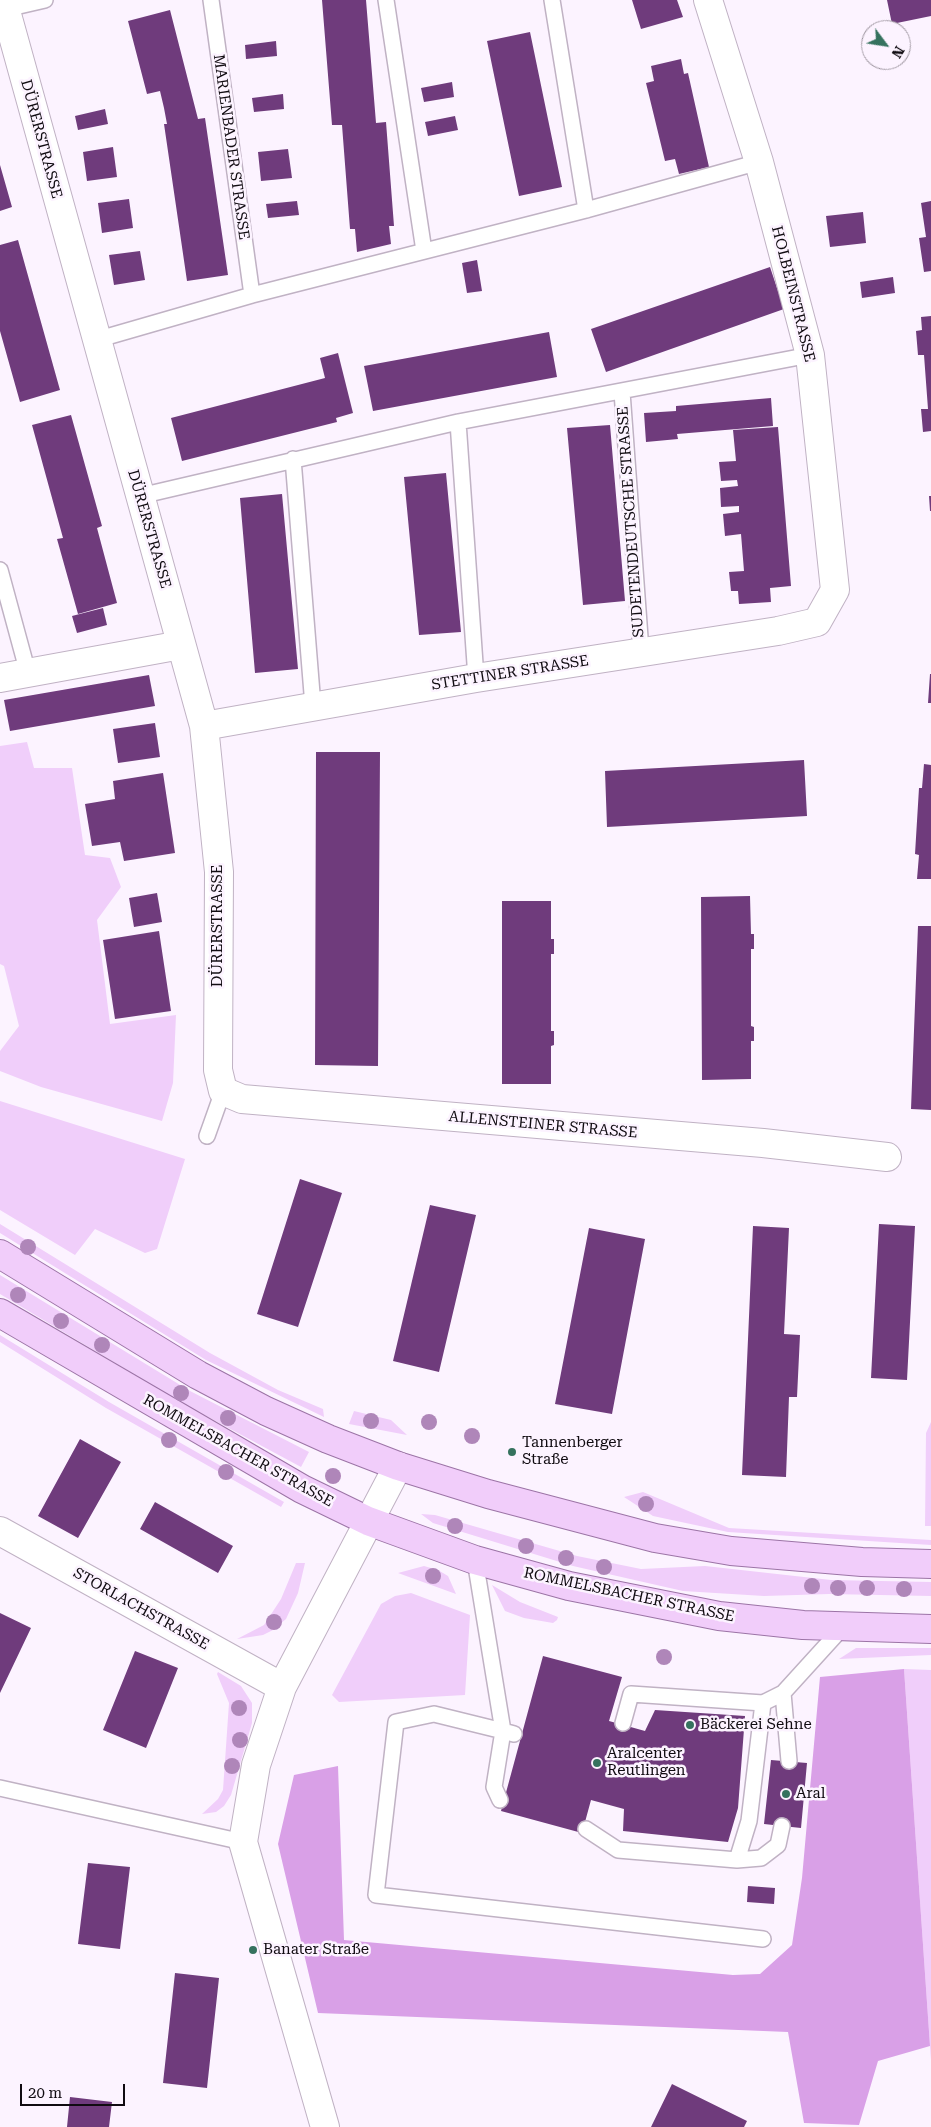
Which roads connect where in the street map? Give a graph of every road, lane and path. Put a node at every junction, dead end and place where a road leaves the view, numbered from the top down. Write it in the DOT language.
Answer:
graph roads {
  1 [pos="45,0"];
  2 [pos="211,0"];
  3 [pos="386,0"];
  4 [pos="552,0"];
  5 [pos="708,0"];
  6 [pos="5,5"];
  7 [pos="758,162"];
  8 [pos="586,210"];
  9 [pos="424,251"];
  10 [pos="252,295"];
  11 [pos="96,340"];
  12 [pos="810,355"];
  13 [pos="622,392"];
  14 [pos="458,422"];
  15 [pos="293,460"];
  16 [pos="140,496"];
  17 [pos="0,570"];
  18 [pos="817,622"];
  19 [pos="181,645"];
  20 [pos="641,651"];
  21 [pos="28,673"];
  22 [pos="0,678"];
  23 [pos="476,678"];
  24 [pos="313,706"];
  25 [pos="204,726"];
  26 [pos="220,1080"];
  27 [pos="207,1136"];
  28 [pos="887,1158"];
  29 [pos="0,1254"];
  30 [pos="0,1314"];
  31 [pos="398,1466"];
  32 [pos="368,1521"];
  33 [pos="0,1531"];
  34 [pos="474,1560"];
  35 [pos="931,1564"];
  36 [pos="843,1627"];
  37 [pos="931,1629"];
  38 [pos="282,1687"];
  39 [pos="783,1693"];
  40 [pos="762,1704"];
  41 [pos="623,1723"];
  42 [pos="509,1732"];
  43 [pos="789,1762"];
  44 [pos="0,1788"];
  45 [pos="500,1800"];
  46 [pos="782,1826"];
  47 [pos="586,1828"];
  48 [pos="243,1842"];
  49 [pos="737,1860"];
  50 [pos="763,1940"];
  51 [pos="325,2127"];
  1 -- 6 [label="lane"];
  2 -- 10 [label="lane, MARIENBADER STRASSE"];
  3 -- 9 [label="lane"];
  4 -- 8 [label="lane"];
  5 -- 7 [label="street, HOLBEINSTRASSE"];
  6 -- 11 [label="street, DÜRERSTRASSE"];
  7 -- 8 [label="lane"];
  7 -- 12 [label="street, HOLBEINSTRASSE"];
  8 -- 9 [label="lane"];
  9 -- 10 [label="lane"];
  10 -- 11 [label="lane"];
  11 -- 16 [label="street, DÜRERSTRASSE"];
  12 -- 13 [label="lane, SUDETENDEUTSCHE STRASSE"];
  12 -- 18 [label="street, HOLBEINSTRASSE"];
  13 -- 14 [label="lane, SUDETENDEUTSCHE STRASSE"];
  13 -- 20 [label="lane, SUDETENDEUTSCHE STRASSE"];
  14 -- 15 [label="lane, SUDETENDEUTSCHE STRASSE"];
  14 -- 23 [label="lane"];
  15 -- 16 [label="lane, SUDETENDEUTSCHE STRASSE"];
  15 -- 24 [label="lane"];
  16 -- 19 [label="street, DÜRERSTRASSE"];
  17 -- 21 [label="lane"];
  18 -- 20 [label="street, STETTINER STRASSE"];
  19 -- 21 [label="street"];
  19 -- 25 [label="street, DÜRERSTRASSE"];
  20 -- 23 [label="street, STETTINER STRASSE"];
  21 -- 22 [label="street"];
  23 -- 24 [label="street, STETTINER STRASSE"];
  24 -- 25 [label="street, STETTINER STRASSE"];
  25 -- 26 [label="street, DÜRERSTRASSE"];
  26 -- 27 [label="lane"];
  26 -- 28 [label="street, ALLENSTEINER STRASSE"];
  29 -- 31 [label="main road"];
  30 -- 32 [label="main road, ROMMELSBACHER STRASSE"];
  31 -- 32 [label="street"];
  31 -- 35 [label="main road"];
  32 -- 34 [label="main road, ROMMELSBACHER STRASSE"];
  32 -- 38 [label="street"];
  33 -- 38 [label="street, STORLACHSTRASSE"];
  34 -- 36 [label="main road, ROMMELSBACHER STRASSE"];
  34 -- 42 [label="lane"];
  36 -- 37 [label="main road, ROMMELSBACHER STRASSE"];
  36 -- 39 [label="lane"];
  38 -- 48 [label="street"];
  39 -- 40 [label="lane"];
  39 -- 43 [label="lane"];
  40 -- 41 [label="lane"];
  40 -- 49 [label="lane"];
  42 -- 45 [label="lane"];
  42 -- 50 [label="lane"];
  44 -- 48 [label="lane"];
  46 -- 49 [label="lane"];
  47 -- 49 [label="lane"];
  48 -- 51 [label="street"];
}
